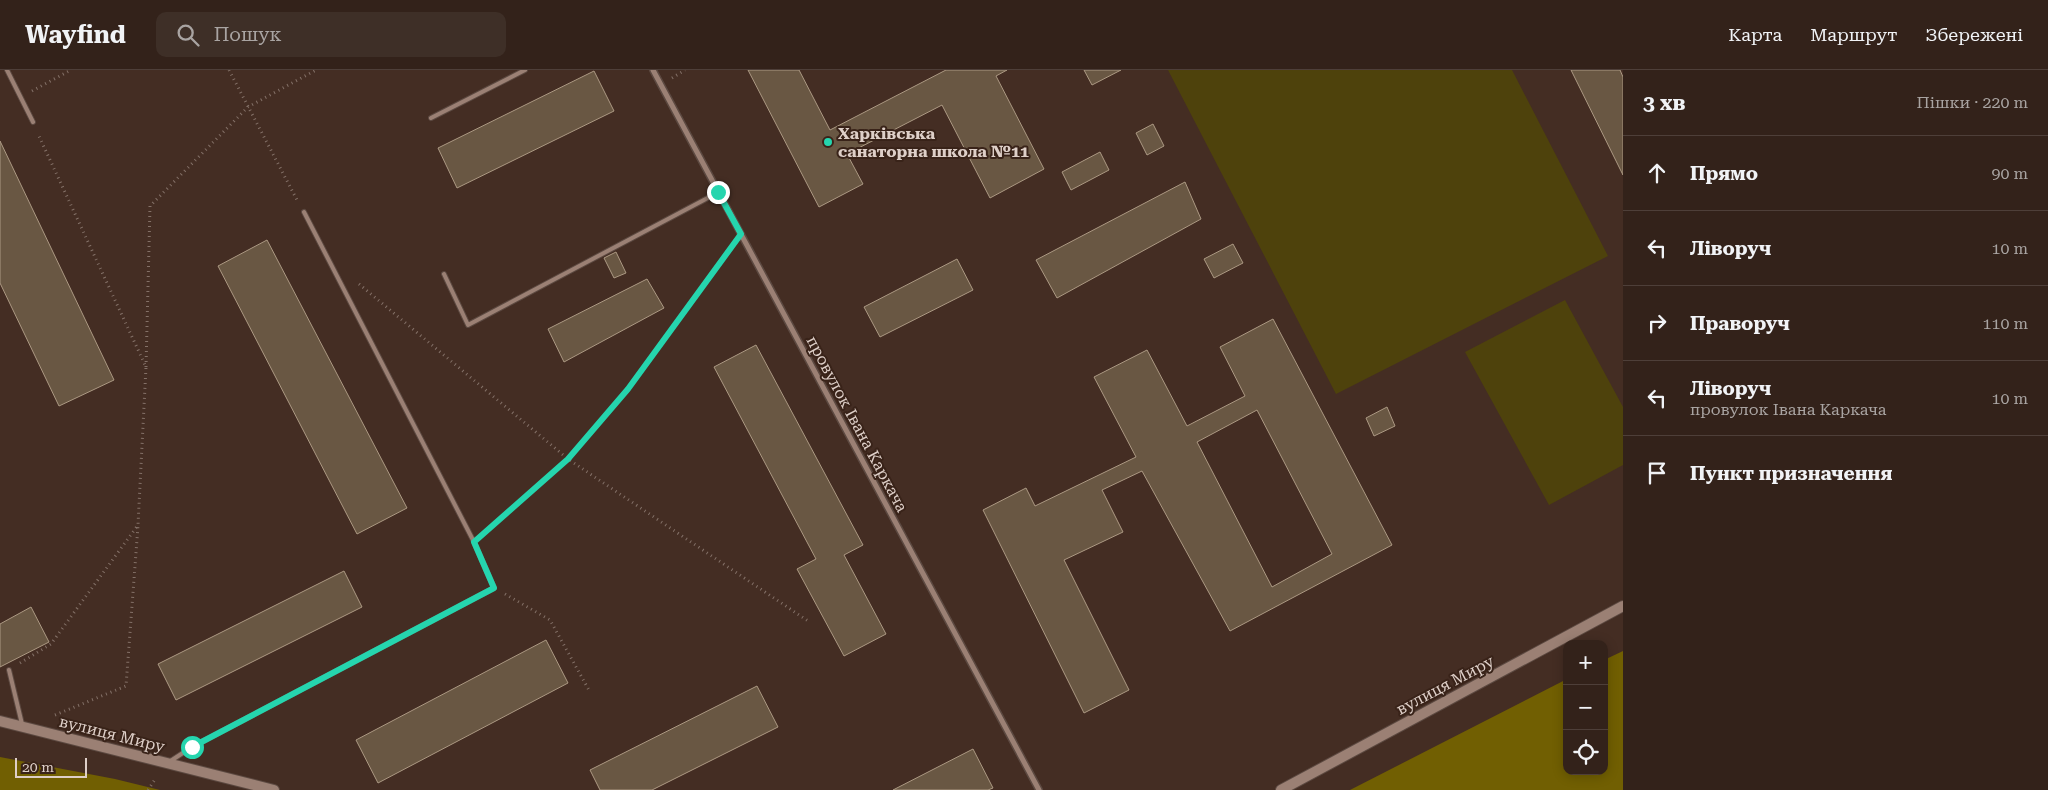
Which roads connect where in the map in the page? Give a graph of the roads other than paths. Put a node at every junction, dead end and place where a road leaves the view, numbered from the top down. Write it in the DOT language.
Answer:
graph roads {
  1 [pos="7,70"];
  2 [pos="525,70"];
  3 [pos="653,70"];
  4 [pos="431,118"];
  5 [pos="33,122"];
  6 [pos="718,192"];
  7 [pos="304,212"];
  8 [pos="444,274"];
  9 [pos="1623,606"];
  10 [pos="9,670"];
  11 [pos="0,721"];
  12 [pos="22,726"];
  13 [pos="167,763"];
  14 [pos="274,790"];
  15 [pos="1039,790"];
  16 [pos="1280,790"];
  1 -- 5 [label="lane"];
  2 -- 4 [label="lane"];
  3 -- 6 [label="street, провулок Івана Каркача"];
  6 -- 8 [label="lane"];
  6 -- 15 [label="street, провулок Івана Каркача"];
  7 -- 13 [label="lane"];
  9 -- 16 [label="street, вулиця Миру"];
  10 -- 12 [label="lane"];
  11 -- 12 [label="street, вулиця Миру"];
  12 -- 13 [label="street, вулиця Миру"];
  13 -- 14 [label="street, вулиця Миру"];
}
